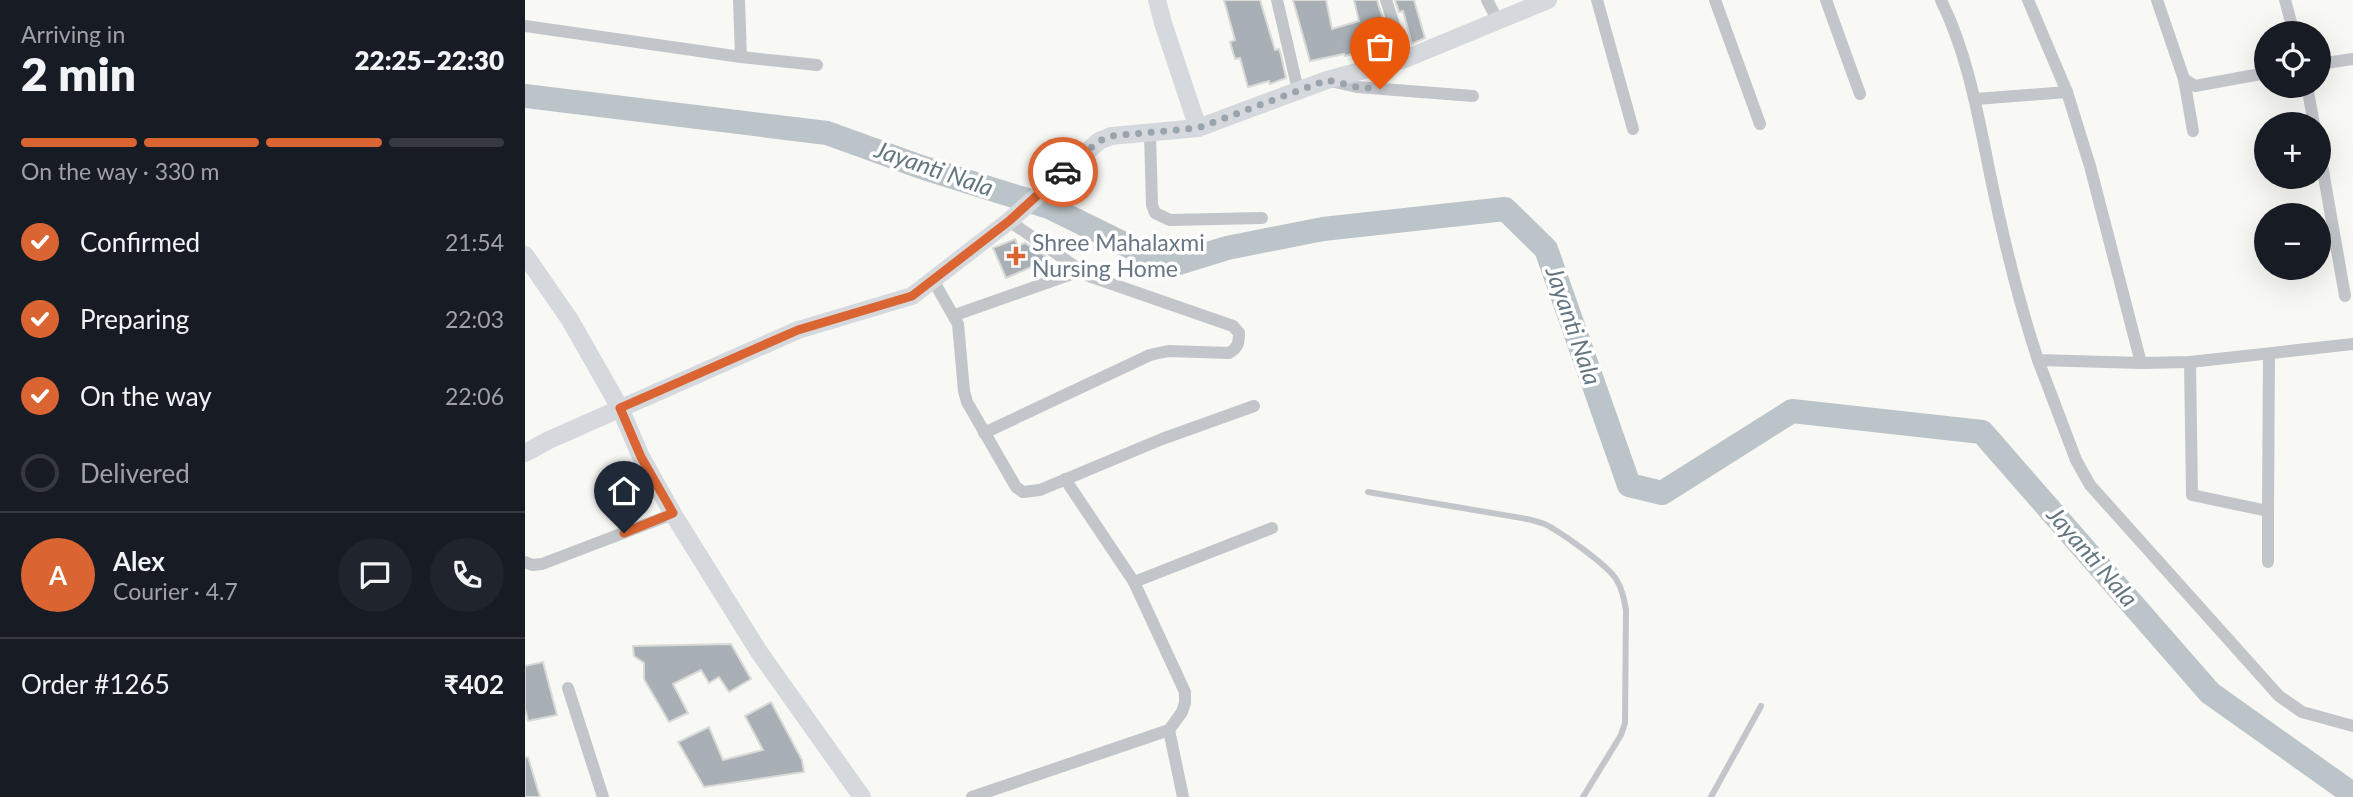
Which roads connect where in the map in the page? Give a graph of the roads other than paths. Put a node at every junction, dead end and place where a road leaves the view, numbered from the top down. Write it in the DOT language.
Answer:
graph roads {
  1 [pos="740,0"];
  2 [pos="1157,0"];
  3 [pos="1277,0"];
  4 [pos="1386,0"];
  5 [pos="1487,0"];
  6 [pos="1548,0"];
  7 [pos="1597,0"];
  8 [pos="1715,0"];
  9 [pos="1826,0"];
  10 [pos="1941,0"];
  11 [pos="2028,0"];
  12 [pos="2157,0"];
  13 [pos="2285,0"];
  14 [pos="1499,21"];
  15 [pos="2291,21"];
  16 [pos="525,26"];
  17 [pos="741,57"];
  18 [pos="2353,59"];
  19 [pos="1405,60"];
  20 [pos="2331,62"];
  21 [pos="817,65"];
  22 [pos="2254,75"];
  23 [pos="2184,79"];
  24 [pos="1327,80"];
  25 [pos="1298,90"];
  26 [pos="2067,92"];
  27 [pos="1860,93"];
  28 [pos="1472,96"];
  29 [pos="1976,99"];
  30 [pos="1760,124"];
  31 [pos="1198,128"];
  32 [pos="1633,129"];
  33 [pos="2193,131"];
  34 [pos="1150,134"];
  35 [pos="2326,189"];
  36 [pos="1262,218"];
  37 [pos="1009,220"];
  38 [pos="525,255"];
  39 [pos="1080,271"];
  40 [pos="933,280"];
  41 [pos="2346,296"];
  42 [pos="955,315"];
  43 [pos="2353,344"];
  44 [pos="2269,354"];
  45 [pos="2038,360"];
  46 [pos="2190,362"];
  47 [pos="2141,363"];
  48 [pos="1254,406"];
  49 [pos="620,408"];
  50 [pos="985,433"];
  51 [pos="525,453"];
  52 [pos="1065,479"];
  53 [pos="1369,492"];
  54 [pos="2268,511"];
  55 [pos="673,513"];
  56 [pos="1272,528"];
  57 [pos="525,562"];
  58 [pos="2268,562"];
  59 [pos="1134,582"];
  60 [pos="568,688"];
  61 [pos="1761,706"];
  62 [pos="2353,726"];
  63 [pos="1169,730"];
  64 [pos="603,797"];
  65 [pos="862,797"];
  66 [pos="972,797"];
  67 [pos="1183,797"];
  68 [pos="1583,797"];
  69 [pos="1711,797"];
  1 -- 17 [label="street"];
  2 -- 31 [label="main road"];
  3 -- 25 [label="street"];
  4 -- 19 [label="street"];
  5 -- 14 [label="street"];
  6 -- 14 [label="main road"];
  7 -- 32 [label="street"];
  8 -- 30 [label="street"];
  9 -- 27 [label="street"];
  10 -- 29 [label="street"];
  11 -- 26 [label="street"];
  12 -- 23 [label="street"];
  13 -- 15 [label="street"];
  14 -- 19 [label="main road"];
  16 -- 17 [label="street"];
  17 -- 21 [label="street"];
  18 -- 20 [label="street"];
  19 -- 24 [label="main road"];
  22 -- 23 [label="street"];
  23 -- 33 [label="street"];
  24 -- 25 [label="main road"];
  24 -- 28 [label="street"];
  25 -- 31 [label="main road"];
  26 -- 29 [label="street"];
  26 -- 47 [label="street"];
  29 -- 45 [label="street"];
  31 -- 34 [label="main road"];
  34 -- 36 [label="street"];
  34 -- 37 [label="main road"];
  35 -- 41 [label="street"];
  37 -- 39 [label="street"];
  37 -- 40 [label="main road"];
  38 -- 49 [label="main road"];
  39 -- 42 [label="street"];
  39 -- 50 [label="street"];
  40 -- 42 [label="street"];
  40 -- 49 [label="main road"];
  42 -- 50 [label="street"];
  43 -- 44 [label="street"];
  44 -- 46 [label="street"];
  44 -- 54 [label="street"];
  45 -- 47 [label="street"];
  45 -- 62 [label="street"];
  46 -- 47 [label="street"];
  46 -- 54 [label="street"];
  48 -- 52 [label="street"];
  49 -- 51 [label="main road"];
  49 -- 55 [label="main road"];
  50 -- 52 [label="street"];
  52 -- 59 [label="street"];
  53 -- 68 [label="lane"];
  54 -- 58 [label="street"];
  55 -- 57 [label="street"];
  55 -- 65 [label="main road"];
  56 -- 59 [label="street"];
  59 -- 63 [label="street"];
  60 -- 64 [label="street"];
  61 -- 69 [label="lane"];
  63 -- 66 [label="street"];
  63 -- 67 [label="street"];
}
